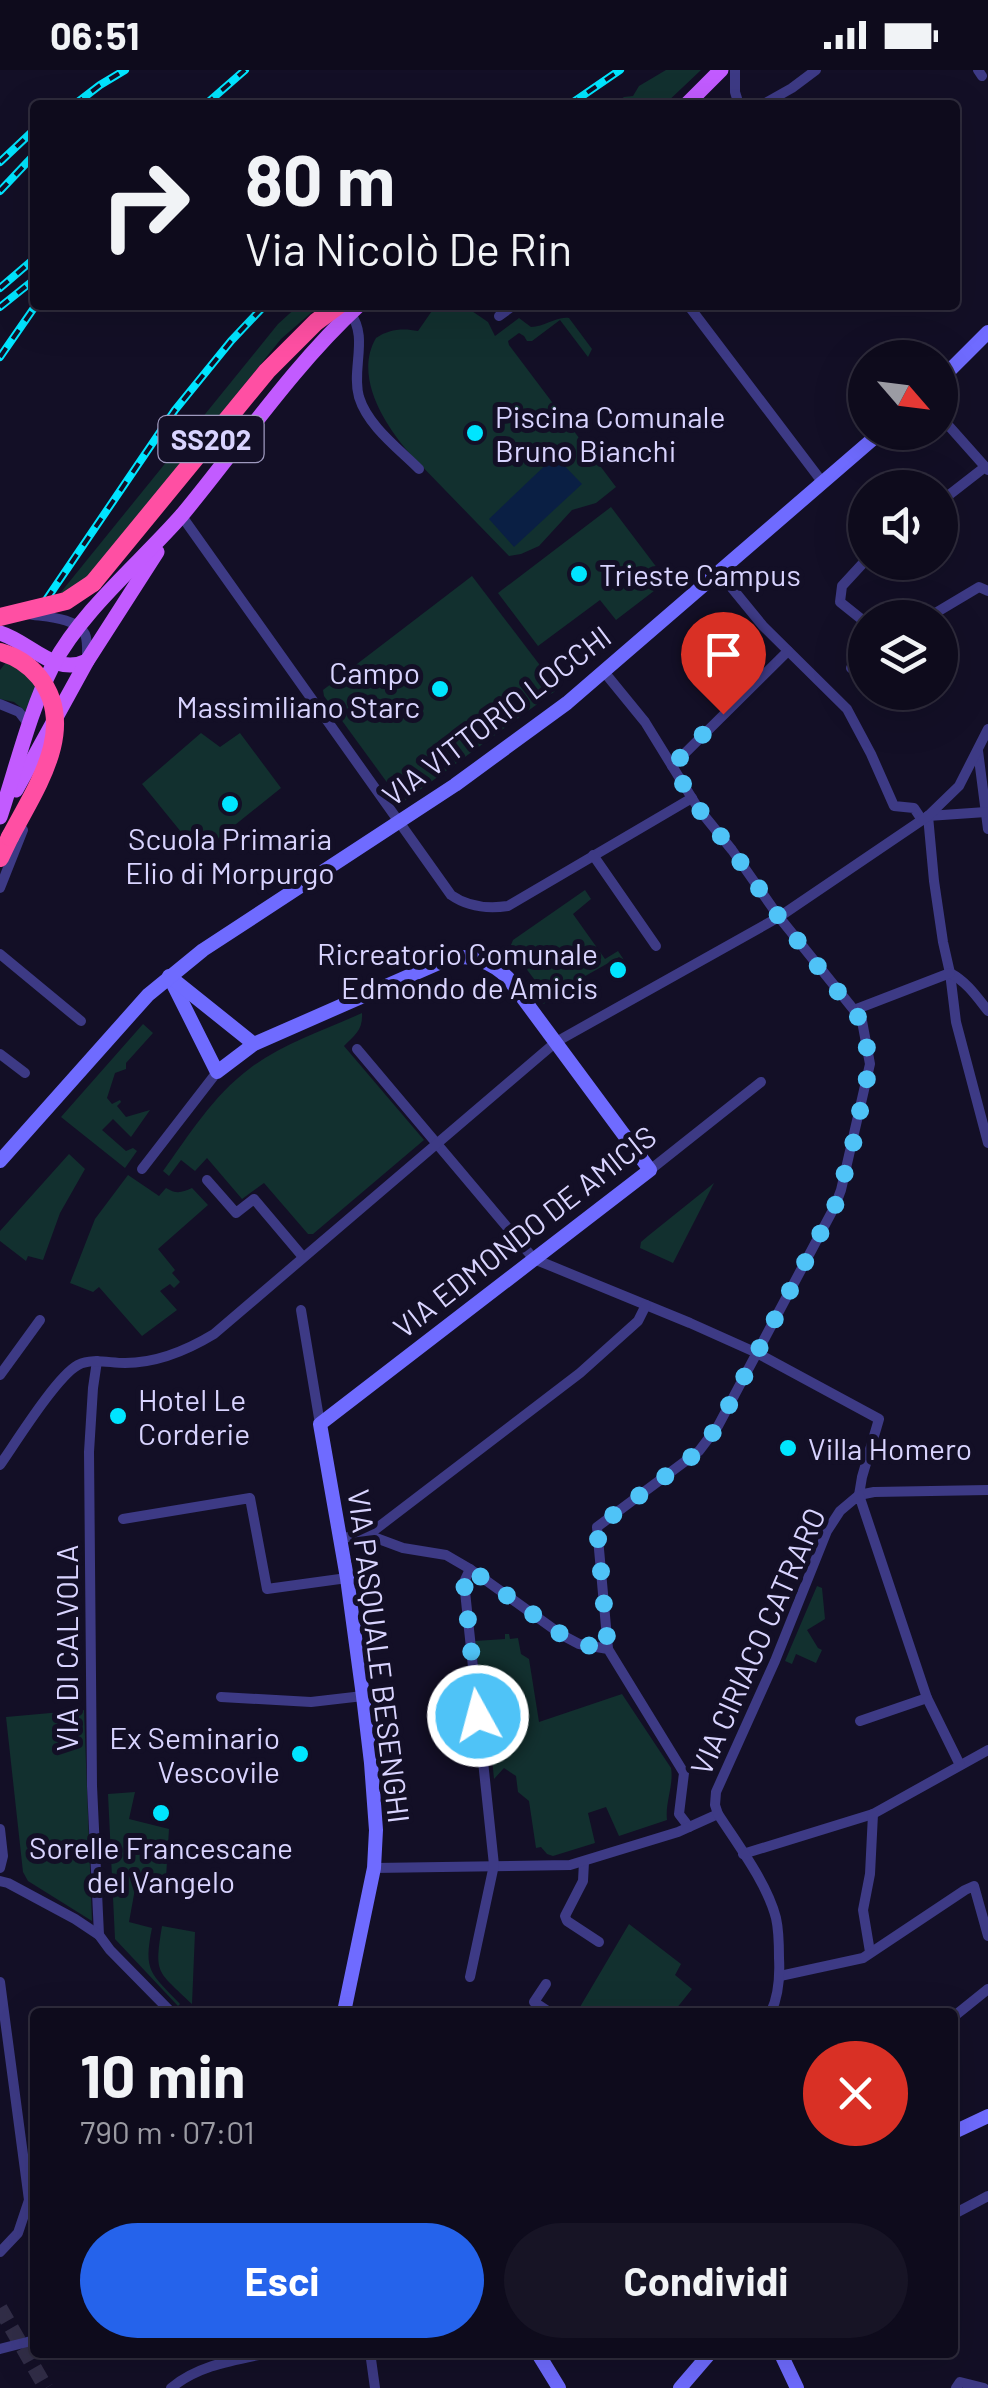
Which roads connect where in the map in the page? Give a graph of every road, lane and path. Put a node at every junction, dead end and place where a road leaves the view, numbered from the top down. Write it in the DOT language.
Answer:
graph roads {
  1 [pos="721,70"];
  2 [pos="735,70"];
  3 [pos="816,70"];
  4 [pos="691,100"];
  5 [pos="737,100"];
  6 [pos="771,100"];
  7 [pos="344,310"];
  8 [pos="348,310"];
  9 [pos="350,310"];
  10 [pos="507,310"];
  11 [pos="692,310"];
  12 [pos="499,316"];
  13 [pos="988,332"];
  14 [pos="958,362"];
  15 [pos="958,436"];
  16 [pos="861,450"];
  17 [pos="987,468"];
  18 [pos="419,469"];
  19 [pos="823,483"];
  20 [pos="958,489"];
  21 [pos="181,515"];
  22 [pos="718,571"];
  23 [pos="848,579"];
  24 [pos="988,591"];
  25 [pos="957,600"];
  26 [pos="96,608"];
  27 [pos="848,608"];
  28 [pos="0,613"];
  29 [pos="56,619"];
  30 [pos="78,628"];
  31 [pos="0,633"];
  32 [pos="788,651"];
  33 [pos="0,652"];
  34 [pos="87,661"];
  35 [pos="54,663"];
  36 [pos="605,673"];
  37 [pos="0,704"];
  38 [pos="30,726"];
  39 [pos="988,730"];
  40 [pos="978,750"];
  41 [pos="30,764"];
  42 [pos="672,766"];
  43 [pos="692,798"];
  44 [pos="986,812"];
  45 [pos="925,818"];
  46 [pos="400,821"];
  47 [pos="3,824"];
  48 [pos="988,829"];
  49 [pos="593,855"];
  50 [pos="0,858"];
  51 [pos="0,888"];
  52 [pos="779,917"];
  53 [pos="656,946"];
  54 [pos="0,954"];
  55 [pos="950,973"];
  56 [pos="170,976"];
  57 [pos="212,1010"];
  58 [pos="854,1010"];
  59 [pos="988,1011"];
  60 [pos="81,1021"];
  61 [pos="194,1027"];
  62 [pos="556,1042"];
  63 [pos="254,1044"];
  64 [pos="357,1049"];
  65 [pos="0,1054"];
  66 [pos="217,1072"];
  67 [pos="25,1074"];
  68 [pos="761,1082"];
  69 [pos="438,1142"];
  70 [pos="988,1143"];
  71 [pos="0,1161"];
  72 [pos="142,1169"];
  73 [pos="650,1170"];
  74 [pos="206,1180"];
  75 [pos="303,1257"];
  76 [pos="534,1259"];
  77 [pos="646,1305"];
  78 [pos="301,1310"];
  79 [pos="40,1320"];
  80 [pos="757,1353"];
  81 [pos="97,1361"];
  82 [pos="0,1376"];
  83 [pos="320,1424"];
  84 [pos="0,1465"];
  85 [pos="988,1490"];
  86 [pos="859,1495"];
  87 [pos="123,1518"];
  88 [pos="368,1534"];
  89 [pos="340,1538"];
  90 [pos="470,1569"];
  91 [pos="347,1578"];
  92 [pos="608,1649"];
  93 [pos="363,1696"];
  94 [pos="221,1697"];
  95 [pos="927,1698"];
  96 [pos="860,1721"];
  97 [pos="988,1750"];
  98 [pos="960,1765"];
  99 [pos="718,1814"];
  100 [pos="874,1814"];
  101 [pos="689,1827"];
  102 [pos="0,1828"];
  103 [pos="743,1854"];
  104 [pos="584,1862"];
  105 [pos="494,1865"];
  106 [pos="0,1868"];
  107 [pos="374,1868"];
  108 [pos="0,1881"];
  109 [pos="98,1935"];
  110 [pos="988,1936"];
  111 [pos="599,1942"];
  112 [pos="870,1952"];
  113 [pos="780,1976"];
  114 [pos="470,1977"];
  115 [pos="0,1982"];
  116 [pos="546,1984"];
  117 [pos="988,1989"];
  118 [pos="168,2008"];
  119 [pos="345,2008"];
  120 [pos="543,2008"];
  121 [pos="772,2008"];
  122 [pos="958,2013"];
  123 [pos="988,2116"];
  124 [pos="958,2130"];
  125 [pos="988,2196"];
  126 [pos="958,2212"];
  127 [pos="0,2252"];
  128 [pos="30,2341"];
  129 [pos="0,2349"];
  130 [pos="218,2358"];
  131 [pos="371,2358"];
  132 [pos="540,2358"];
  133 [pos="706,2358"];
  134 [pos="783,2358"];
  135 [pos="171,2388"];
  136 [pos="375,2388"];
  137 [pos="559,2388"];
  138 [pos="680,2388"];
  139 [pos="796,2388"];
  140 [pos="956,2388"];
  141 [pos="984,2388"];
  1 -- 4 [label="main road"];
  2 -- 5 [label="street"];
  3 -- 6 [label="street"];
  7 -- 28 [label="highway, SS202, bridge"];
  8 -- 21 [label="main road"];
  9 -- 18 [label="street"];
  10 -- 12 [label="street"];
  11 -- 19 [label="street"];
  13 -- 14 [label="street"];
  15 -- 17 [label="street"];
  16 -- 19 [label="street, VIA VITTORIO LOCCHI"];
  17 -- 20 [label="street"];
  19 -- 22 [label="street, VIA VITTORIO LOCCHI"];
  21 -- 26 [label="main road"];
  21 -- 34 [label="main road"];
  21 -- 46 [label="street"];
  22 -- 32 [label="street"];
  22 -- 36 [label="street, VIA VITTORIO LOCCHI"];
  23 -- 27 [label="street"];
  24 -- 25 [label="street"];
  26 -- 29 [label="street"];
  26 -- 30 [label="main road"];
  28 -- 29 [label="street"];
  29 -- 30 [label="street"];
  30 -- 34 [label="street"];
  30 -- 35 [label="main road"];
  31 -- 35 [label="main road"];
  32 -- 42 [label="street"];
  32 -- 45 [label="street"];
  33 -- 47 [label="highway, bridge"];
  34 -- 35 [label="main road"];
  34 -- 41 [label="main road"];
  35 -- 38 [label="main road"];
  36 -- 42 [label="street"];
  36 -- 46 [label="street, VIA VITTORIO LOCCHI"];
  37 -- 38 [label="street"];
  38 -- 47 [label="main road"];
  39 -- 40 [label="street"];
  40 -- 44 [label="street"];
  40 -- 45 [label="street"];
  41 -- 47 [label="main road"];
  41 -- 51 [label="street"];
  42 -- 43 [label="street"];
  43 -- 49 [label="street"];
  43 -- 52 [label="street"];
  44 -- 45 [label="street"];
  44 -- 48 [label="street"];
  45 -- 52 [label="street"];
  45 -- 55 [label="street"];
  46 -- 49 [label="street"];
  46 -- 56 [label="street, VIA VITTORIO LOCCHI"];
  47 -- 50 [label="highway"];
  49 -- 53 [label="street"];
  52 -- 58 [label="street"];
  52 -- 62 [label="street"];
  54 -- 60 [label="street"];
  55 -- 58 [label="street"];
  55 -- 59 [label="street"];
  55 -- 70 [label="street"];
  56 -- 57 [label="street"];
  56 -- 61 [label="street"];
  56 -- 71 [label="street, VIA VITTORIO LOCCHI"];
  57 -- 61 [label="street"];
  57 -- 63 [label="street"];
  58 -- 80 [label="street"];
  61 -- 66 [label="street"];
  62 -- 63 [label="street"];
  62 -- 69 [label="street"];
  62 -- 73 [label="street"];
  63 -- 66 [label="street"];
  64 -- 69 [label="street"];
  65 -- 67 [label="street"];
  66 -- 72 [label="street"];
  68 -- 73 [label="street, VIA EDMONDO DE AMICIS"];
  69 -- 75 [label="street"];
  69 -- 76 [label="street"];
  73 -- 76 [label="street, VIA EDMONDO DE AMICIS"];
  74 -- 75 [label="street"];
  75 -- 81 [label="street"];
  76 -- 77 [label="street"];
  76 -- 83 [label="street, VIA EDMONDO DE AMICIS"];
  77 -- 80 [label="street"];
  77 -- 88 [label="street"];
  78 -- 83 [label="street"];
  79 -- 82 [label="street"];
  80 -- 86 [label="street"];
  80 -- 92 [label="street"];
  81 -- 84 [label="street"];
  81 -- 109 [label="street, VIA DI CALVOLA"];
  83 -- 89 [label="street, VIA PASQUALE BESENGHI"];
  85 -- 86 [label="street"];
  86 -- 95 [label="street"];
  86 -- 99 [label="street, VIA CIRIACO CATRARO"];
  87 -- 91 [label="street"];
  88 -- 89 [label="street"];
  88 -- 90 [label="street"];
  89 -- 91 [label="street, VIA PASQUALE BESENGHI"];
  90 -- 92 [label="street"];
  90 -- 105 [label="street"];
  91 -- 93 [label="street, VIA PASQUALE BESENGHI"];
  92 -- 101 [label="street"];
  93 -- 94 [label="street"];
  93 -- 107 [label="street, VIA PASQUALE BESENGHI"];
  95 -- 96 [label="street"];
  95 -- 98 [label="street"];
  97 -- 98 [label="street"];
  98 -- 100 [label="street"];
  99 -- 101 [label="street"];
  99 -- 103 [label="street"];
  100 -- 103 [label="street"];
  100 -- 112 [label="street"];
  101 -- 104 [label="street"];
  102 -- 106 [label="street"];
  103 -- 113 [label="street"];
  104 -- 105 [label="street"];
  104 -- 111 [label="street"];
  105 -- 107 [label="street"];
  105 -- 114 [label="street"];
  107 -- 119 [label="street, VIA PASQUALE BESENGHI"];
  108 -- 109 [label="street"];
  109 -- 118 [label="street"];
  110 -- 112 [label="street"];
  112 -- 113 [label="street"];
  113 -- 121 [label="street"];
  115 -- 127 [label="street"];
  116 -- 120 [label="street"];
  117 -- 122 [label="street"];
  123 -- 124 [label="street"];
  125 -- 126 [label="street"];
  128 -- 129 [label="street"];
  130 -- 135 [label="street"];
  131 -- 136 [label="street"];
  132 -- 137 [label="street"];
  133 -- 138 [label="street"];
  134 -- 139 [label="street"];
  140 -- 141 [label="street"];
}
